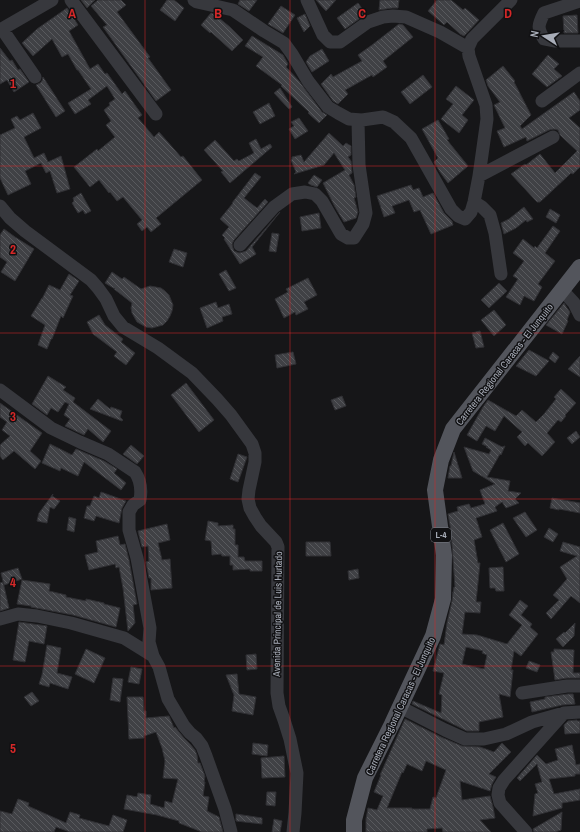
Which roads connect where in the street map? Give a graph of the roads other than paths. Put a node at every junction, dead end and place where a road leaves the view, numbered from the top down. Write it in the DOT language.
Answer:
graph roads {
  1 [pos="52,0"];
  2 [pos="71,0"];
  3 [pos="194,0"];
  4 [pos="307,0"];
  5 [pos="511,0"];
  6 [pos="580,1"];
  7 [pos="548,5"];
  8 [pos="1,30"];
  9 [pos="580,41"];
  10 [pos="468,48"];
  11 [pos="580,73"];
  12 [pos="35,77"];
  13 [pos="542,101"];
  14 [pos="156,114"];
  15 [pos="358,120"];
  16 [pos="553,137"];
  17 [pos="479,176"];
  18 [pos="474,202"];
  19 [pos="0,206"];
  20 [pos="240,245"];
  21 [pos="580,267"];
  22 [pos="501,274"];
  23 [pos="562,290"];
  24 [pos="580,315"];
  25 [pos="0,390"];
  26 [pos="0,619"];
  27 [pos="153,656"];
  28 [pos="580,686"];
  29 [pos="522,693"];
  30 [pos="400,707"];
  31 [pos="580,712"];
  32 [pos="564,713"];
  33 [pos="231,832"];
  34 [pos="293,832"];
  35 [pos="354,832"];
  36 [pos="526,832"];
  1 -- 8 [label="street"];
  2 -- 14 [label="street"];
  3 -- 15 [label="street"];
  4 -- 10 [label="street"];
  5 -- 10 [label="street"];
  6 -- 7 [label="street"];
  7 -- 9 [label="street"];
  8 -- 12 [label="street"];
  10 -- 17 [label="street"];
  11 -- 13 [label="street"];
  15 -- 18 [label="street"];
  15 -- 20 [label="street"];
  16 -- 17 [label="street"];
  17 -- 18 [label="street"];
  18 -- 22 [label="street"];
  19 -- 34 [label="street, Avenida Principal de Luis Hurtado"];
  21 -- 23 [label="main road, Carretera Regional Caracas - El Junquito / L-4"];
  23 -- 24 [label="street"];
  23 -- 30 [label="main road, Carretera Regional Caracas - El Junquito / L-4"];
  25 -- 27 [label="street"];
  26 -- 27 [label="street"];
  27 -- 33 [label="street"];
  28 -- 29 [label="street"];
  30 -- 32 [label="street"];
  30 -- 35 [label="main road, Carretera Regional Caracas - El Junquito / L-4"];
  31 -- 32 [label="street"];
  32 -- 36 [label="street"];
}
